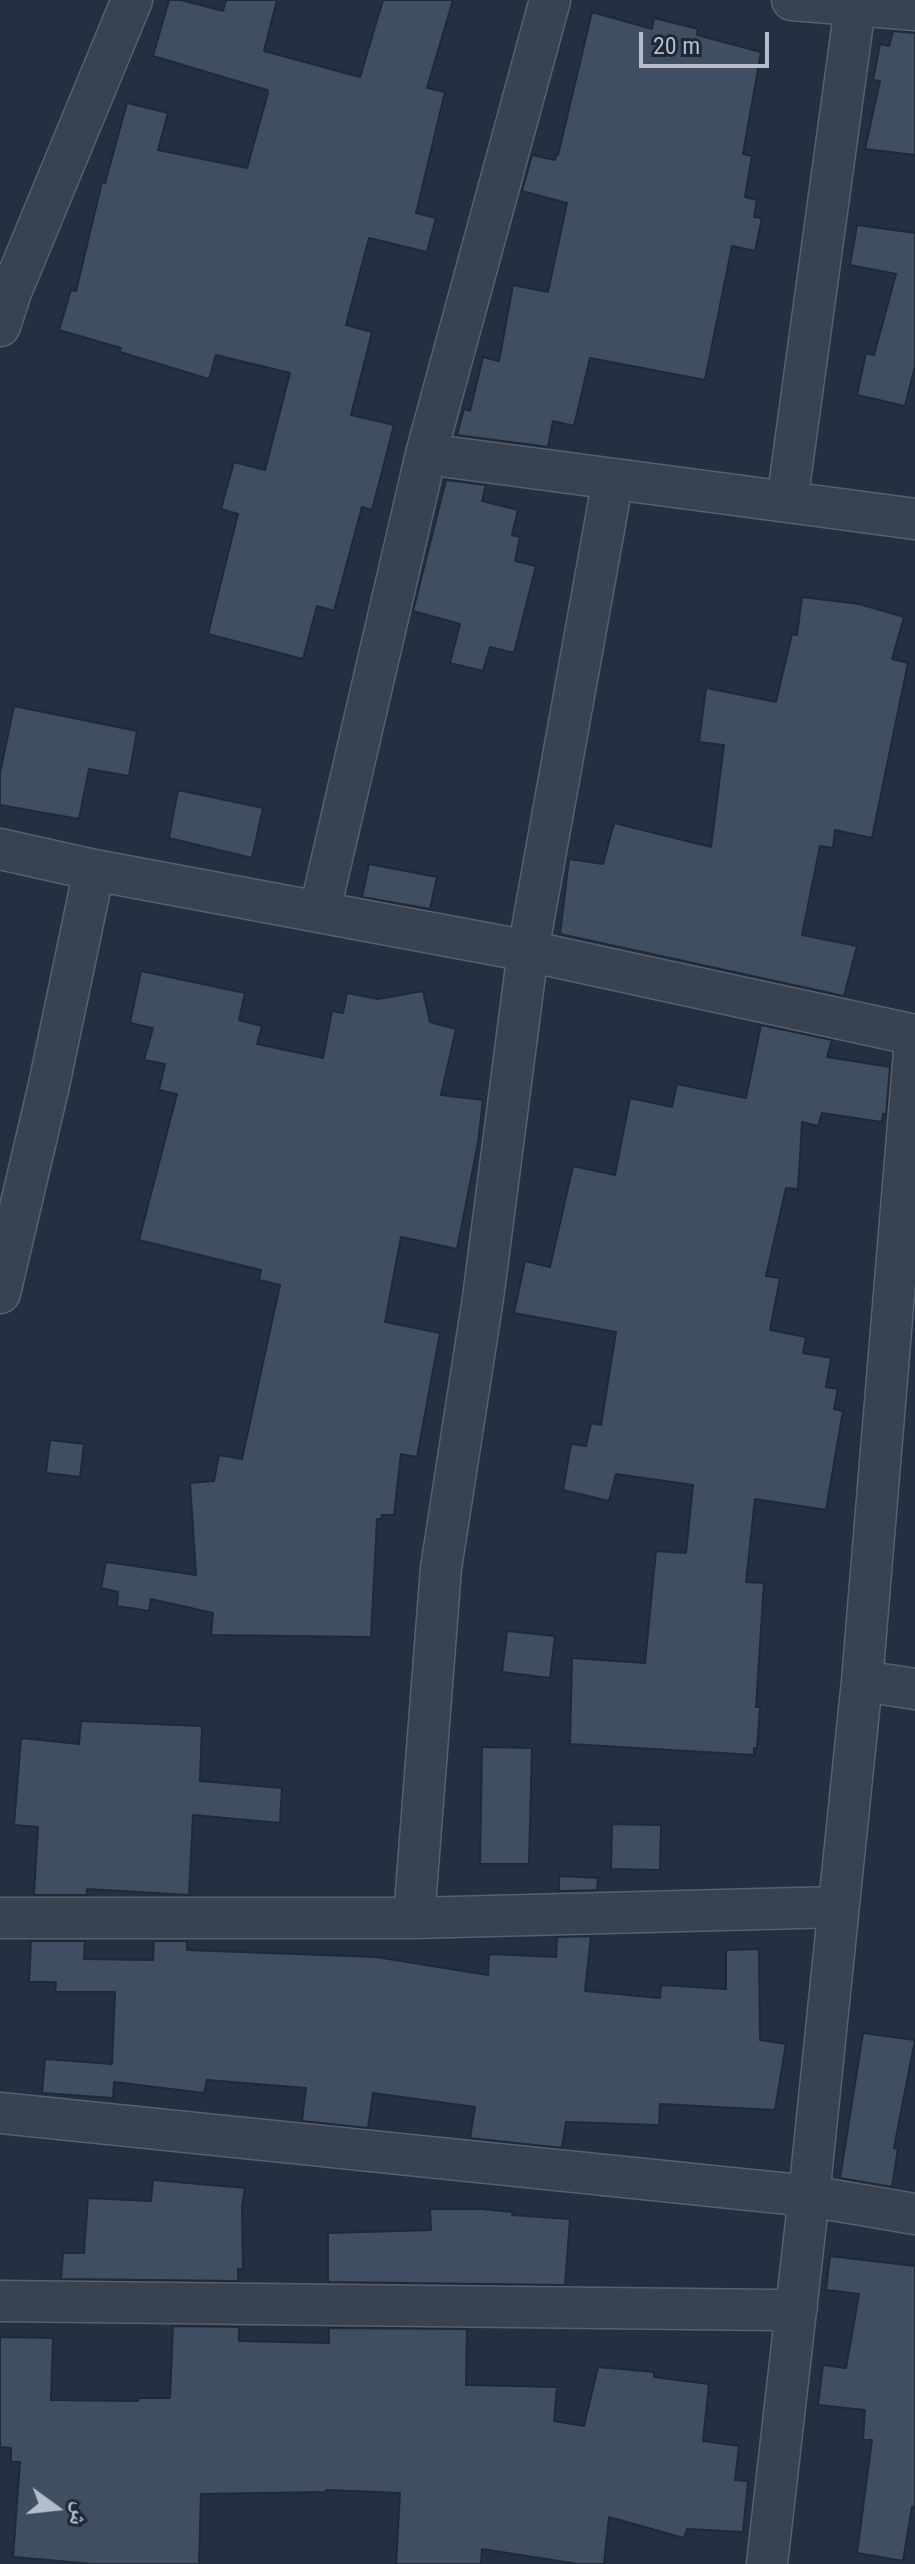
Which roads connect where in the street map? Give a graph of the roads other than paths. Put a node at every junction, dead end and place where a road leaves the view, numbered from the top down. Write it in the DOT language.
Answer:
graph roads {
  1 [pos="132,0"];
  2 [pos="550,0"];
  3 [pos="792,0"];
  4 [pos="856,2"];
  5 [pos="915,10"];
  6 [pos="0,326"];
  7 [pos="426,454"];
  8 [pos="613,479"];
  9 [pos="787,502"];
  10 [pos="915,519"];
  11 [pos="0,849"];
  12 [pos="94,870"];
  13 [pos="320,910"];
  14 [pos="528,951"];
  15 [pos="915,1037"];
  16 [pos="0,1293"];
  17 [pos="862,1681"];
  18 [pos="915,1689"];
  19 [pos="838,1907"];
  20 [pos="0,1918"];
  21 [pos="414,1918"];
  22 [pos="0,2113"];
  23 [pos="809,2196"];
  24 [pos="915,2214"];
  25 [pos="0,2301"];
  26 [pos="797,2307"];
  27 [pos="767,2564"];
  1 -- 6 [label="street"];
  2 -- 7 [label="street"];
  3 -- 4 [label="street"];
  4 -- 5 [label="street"];
  4 -- 9 [label="street"];
  7 -- 8 [label="street"];
  7 -- 13 [label="street"];
  8 -- 9 [label="street"];
  8 -- 14 [label="street"];
  9 -- 10 [label="street"];
  11 -- 12 [label="street"];
  12 -- 13 [label="street"];
  12 -- 16 [label="street"];
  13 -- 14 [label="street"];
  14 -- 15 [label="street"];
  14 -- 21 [label="street"];
  15 -- 17 [label="street"];
  17 -- 18 [label="street"];
  17 -- 19 [label="street"];
  19 -- 21 [label="street"];
  19 -- 23 [label="street"];
  20 -- 21 [label="street"];
  22 -- 23 [label="street"];
  23 -- 24 [label="street"];
  23 -- 26 [label="street"];
  25 -- 26 [label="street"];
  26 -- 27 [label="street"];
}
